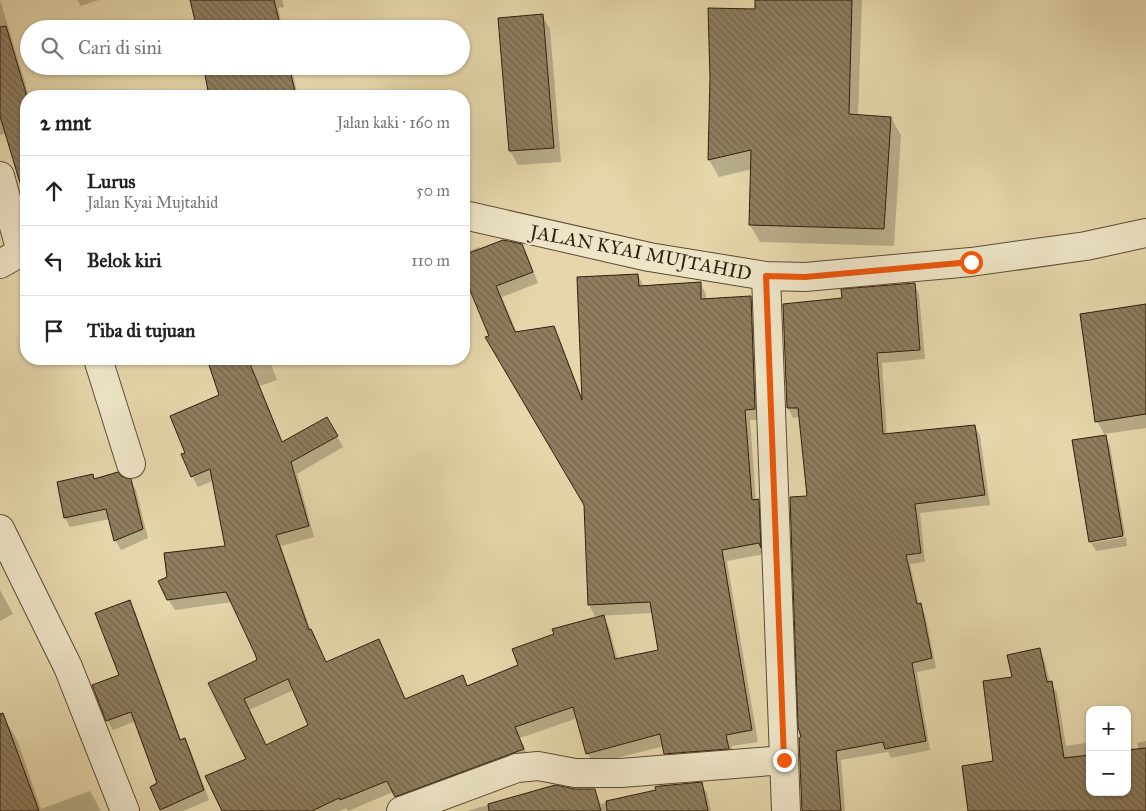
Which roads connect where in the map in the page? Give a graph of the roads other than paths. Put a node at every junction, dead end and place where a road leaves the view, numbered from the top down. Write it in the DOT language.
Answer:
graph roads {
  1 [pos="2,183"];
  2 [pos="470,216"];
  3 [pos="1146,233"];
  4 [pos="16,249"];
  5 [pos="766,276"];
  6 [pos="100,365"];
  7 [pos="131,464"];
  8 [pos="0,529"];
  9 [pos="784,760"];
  10 [pos="125,811"];
  11 [pos="401,811"];
  12 [pos="786,811"];
  1 -- 4 [label="street"];
  2 -- 5 [label="street, JALAN KYAI MUJTAHID"];
  3 -- 5 [label="street, JALAN KYAI MUJTAHID"];
  5 -- 9 [label="street"];
  6 -- 7 [label="street"];
  8 -- 10 [label="street"];
  9 -- 11 [label="street"];
  9 -- 12 [label="street"];
}
